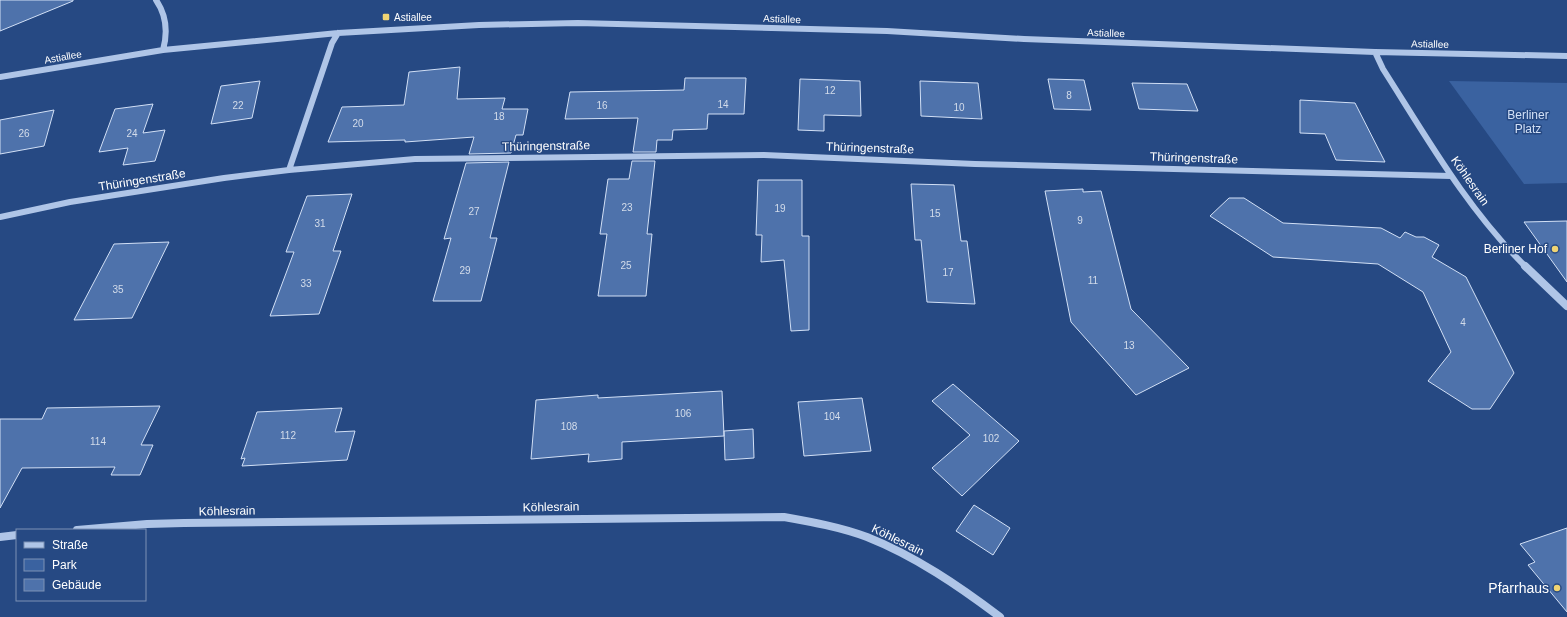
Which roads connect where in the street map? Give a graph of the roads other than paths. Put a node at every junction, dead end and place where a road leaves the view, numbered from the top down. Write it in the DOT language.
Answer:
graph roads {
  1 [pos="156,0"];
  2 [pos="338,33"];
  3 [pos="163,50"];
  4 [pos="1375,52"];
  5 [pos="1567,56"];
  6 [pos="0,78"];
  7 [pos="289,170"];
  8 [pos="1451,176"];
  9 [pos="0,217"];
  10 [pos="1567,306"];
  11 [pos="89,529"];
  12 [pos="16,535"];
  13 [pos="0,537"];
  14 [pos="1000,617"];
  1 -- 3 [label="street"];
  2 -- 3 [label="street, Astiallee"];
  2 -- 4 [label="street, Astiallee"];
  2 -- 7 [label="street"];
  3 -- 6 [label="street, Astiallee"];
  4 -- 5 [label="street, Astiallee"];
  4 -- 8 [label="street, Köhlesrain"];
  7 -- 8 [label="street, Thüringenstraße"];
  7 -- 9 [label="street, Thüringenstraße"];
  8 -- 10 [label="street, Köhlesrain"];
  11 -- 14 [label="street, Köhlesrain"];
  12 -- 13 [label="street"];
}
